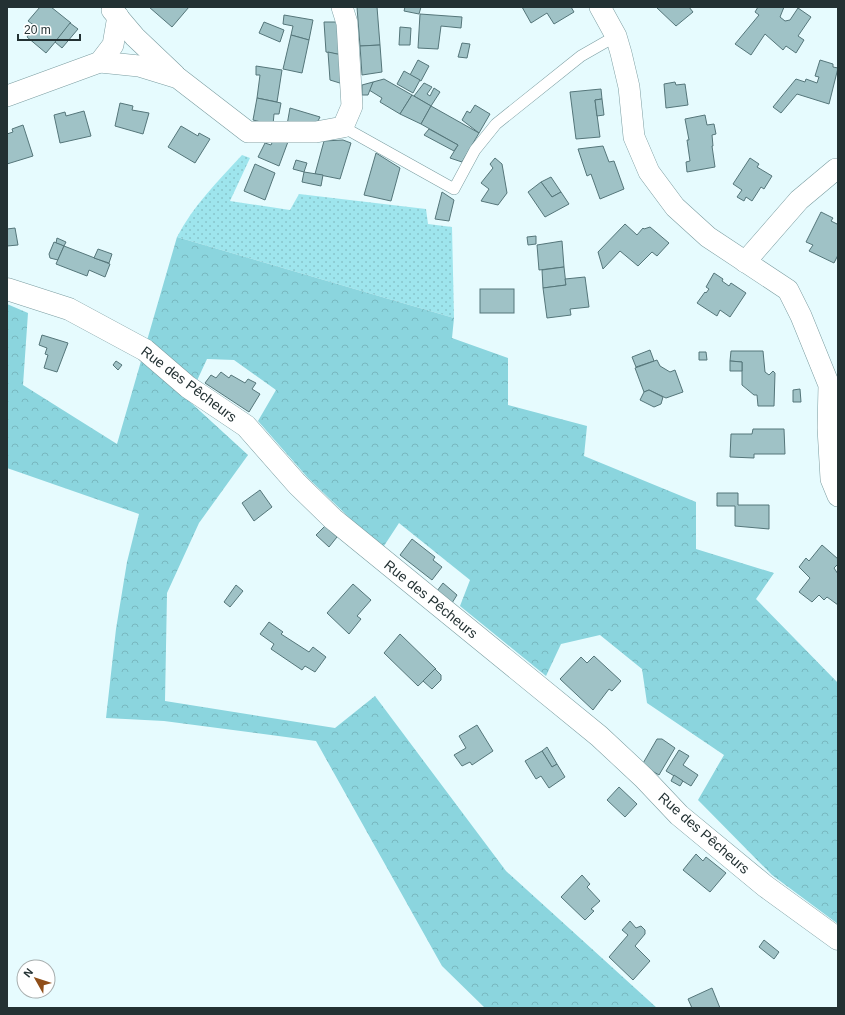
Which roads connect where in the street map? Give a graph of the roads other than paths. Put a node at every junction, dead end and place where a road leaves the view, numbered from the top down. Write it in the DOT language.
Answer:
graph roads {
  1 [pos="342,7"];
  2 [pos="600,7"];
  3 [pos="113,12"];
  4 [pos="616,36"];
  5 [pos="100,62"];
  6 [pos="178,78"];
  7 [pos="7,96"];
  8 [pos="343,127"];
  9 [pos="836,169"];
  10 [pos="744,262"];
  11 [pos="7,289"];
  12 [pos="838,496"];
  13 [pos="838,939"];
  1 -- 8 [label="street"];
  2 -- 4 [label="street"];
  3 -- 5 [label="street"];
  3 -- 6 [label="street"];
  4 -- 8 [label="lane"];
  4 -- 10 [label="street"];
  5 -- 6 [label="street"];
  5 -- 7 [label="street"];
  6 -- 8 [label="street"];
  9 -- 10 [label="street"];
  10 -- 12 [label="street"];
  11 -- 13 [label="street, Rue des Pêcheurs"];
}
